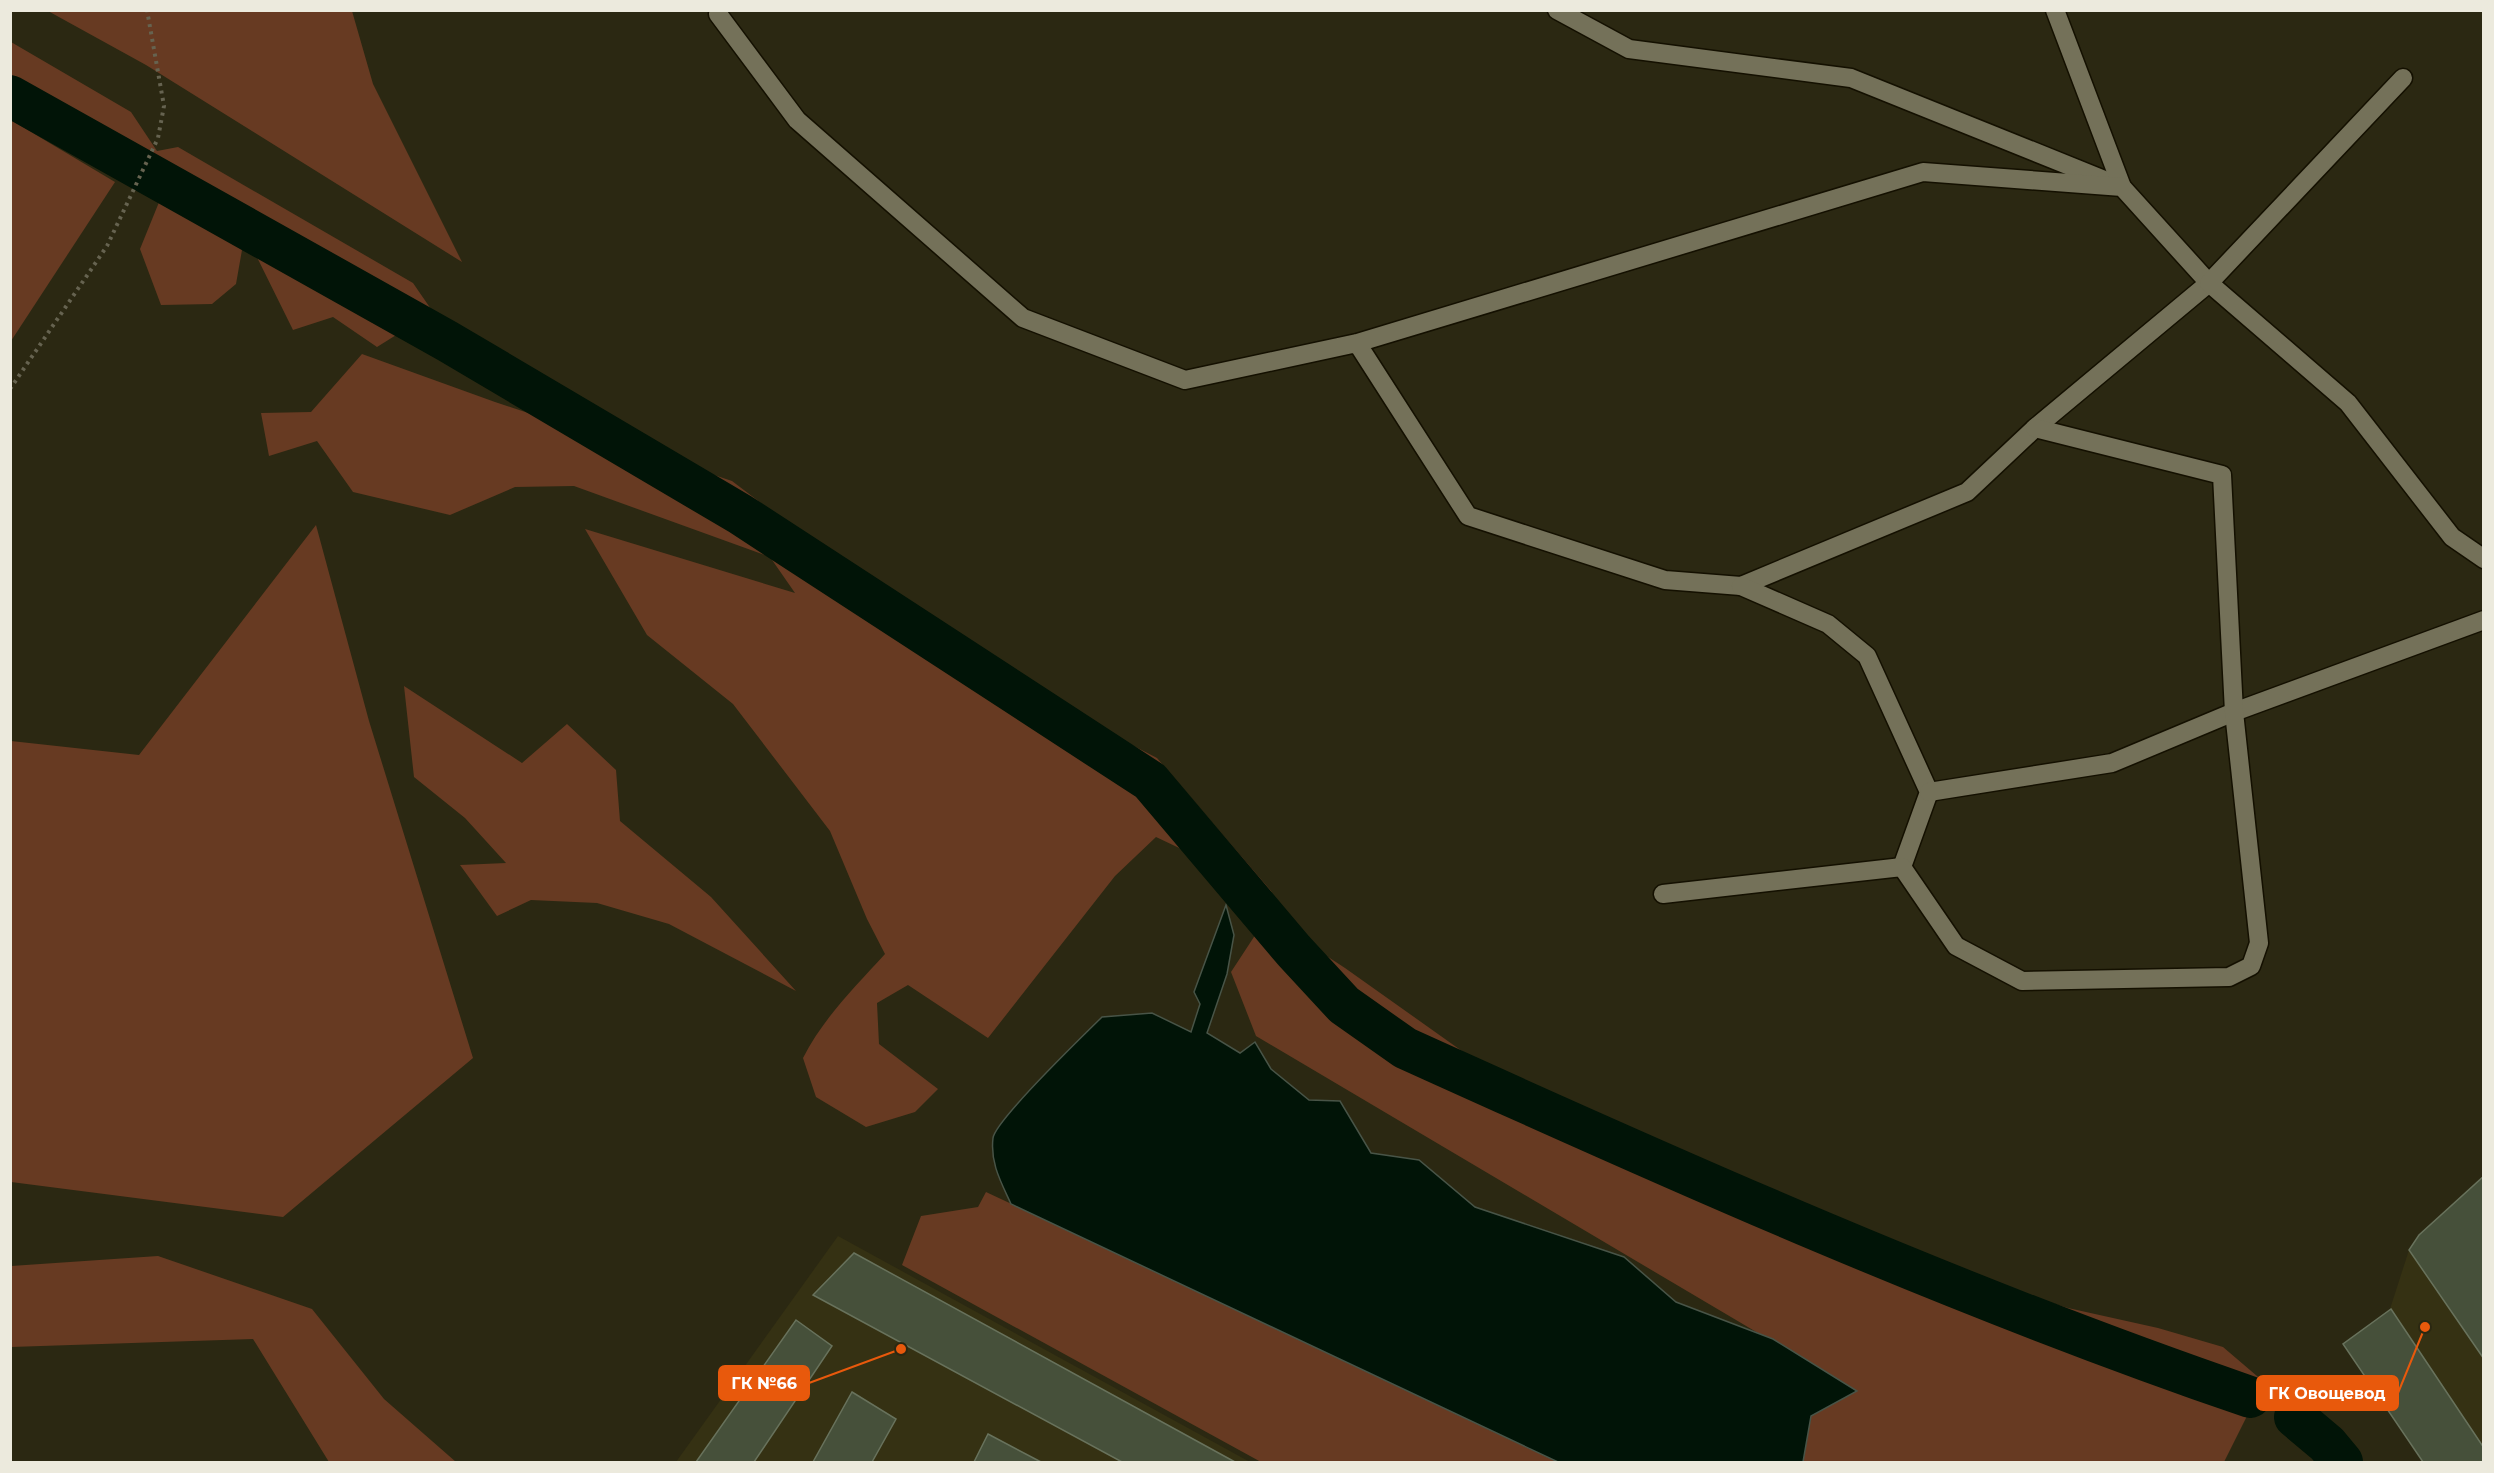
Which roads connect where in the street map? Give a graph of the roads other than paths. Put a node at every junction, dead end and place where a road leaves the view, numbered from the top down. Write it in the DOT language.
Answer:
graph roads {
  1 [pos="1557,10"];
  2 [pos="2055,10"];
  3 [pos="718,14"];
  4 [pos="2403,78"];
  5 [pos="2122,187"];
  6 [pos="2209,283"];
  7 [pos="1357,344"];
  8 [pos="2035,428"];
  9 [pos="2484,559"];
  10 [pos="1741,586"];
  11 [pos="2484,620"];
  12 [pos="2234,712"];
  13 [pos="1929,792"];
  14 [pos="1902,867"];
  15 [pos="1663,894"];
  1 -- 5 [label="lane"];
  2 -- 5 [label="lane"];
  3 -- 7 [label="lane"];
  4 -- 6 [label="lane"];
  5 -- 6 [label="lane"];
  5 -- 7 [label="lane"];
  6 -- 8 [label="lane"];
  6 -- 9 [label="lane"];
  7 -- 10 [label="lane"];
  8 -- 10 [label="lane"];
  8 -- 12 [label="lane"];
  10 -- 13 [label="lane"];
  11 -- 12 [label="lane"];
  12 -- 13 [label="lane"];
  12 -- 14 [label="lane"];
  13 -- 14 [label="lane"];
  14 -- 15 [label="lane"];
}
